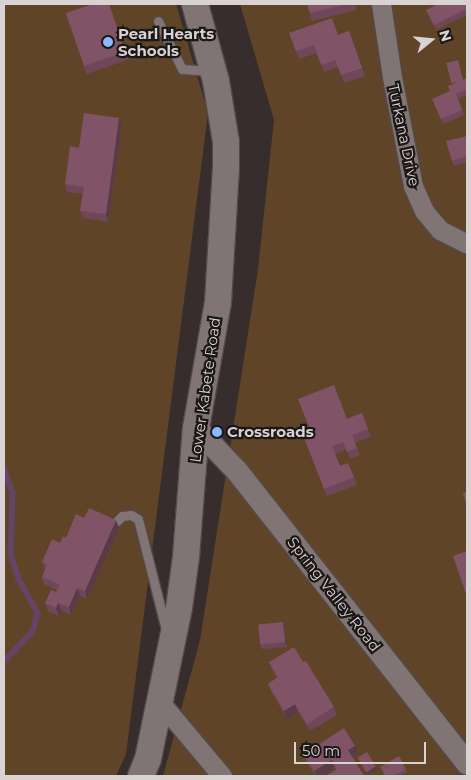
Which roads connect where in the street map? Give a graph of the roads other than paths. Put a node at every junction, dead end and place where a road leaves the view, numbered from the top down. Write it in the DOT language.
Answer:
graph roads {
  1 [pos="194,4"];
  2 [pos="381,4"];
  3 [pos="158,22"];
  4 [pos="214,71"];
  5 [pos="467,244"];
  6 [pos="196,428"];
  7 [pos="117,521"];
  8 [pos="172,649"];
  9 [pos="160,702"];
  10 [pos="467,763"];
  11 [pos="142,776"];
  12 [pos="222,776"];
  1 -- 4 [label="main road, Lower Kabete Road"];
  2 -- 5 [label="street, Turkana Drive"];
  3 -- 4 [label="lane"];
  4 -- 6 [label="main road, Lower Kabete Road"];
  6 -- 8 [label="main road, Lower Kabete Road"];
  6 -- 10 [label="street, Spring Valley Road"];
  7 -- 8 [label="lane"];
  8 -- 9 [label="main road, Lower Kabete Road"];
  9 -- 11 [label="main road, Lower Kabete Road"];
  9 -- 12 [label="street"];
}
